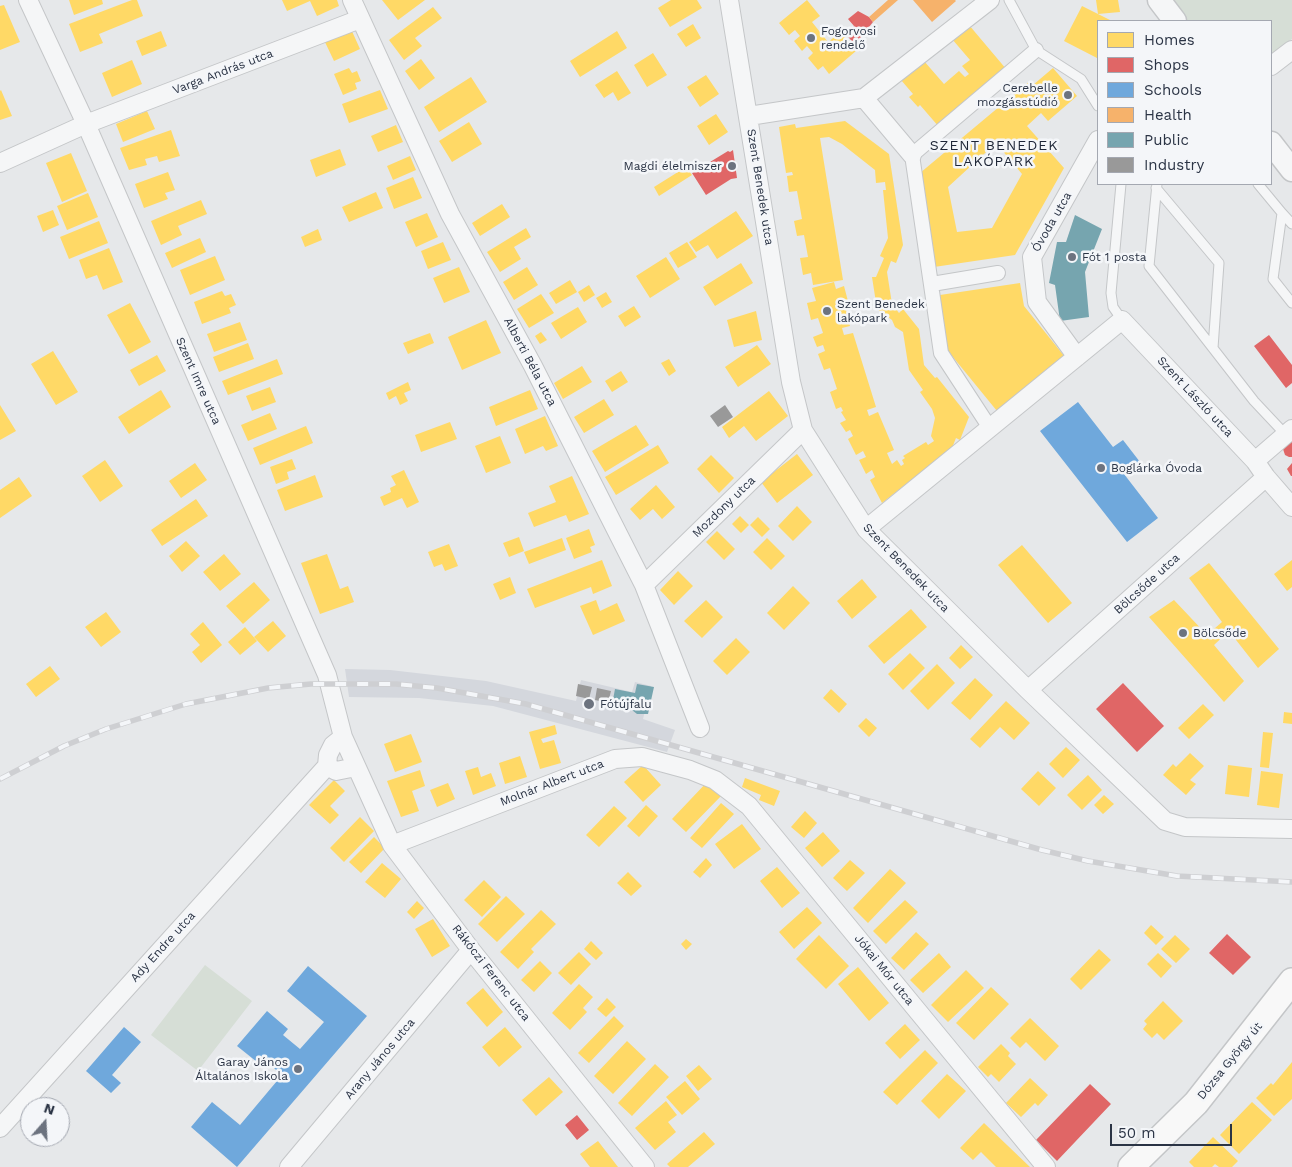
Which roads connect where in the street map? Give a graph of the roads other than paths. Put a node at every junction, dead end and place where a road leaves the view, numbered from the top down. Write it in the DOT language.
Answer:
graph roads {
  1 [pos="28,0"];
  2 [pos="352,0"];
  3 [pos="729,0"];
  4 [pos="990,0"];
  5 [pos="1009,0"];
  6 [pos="1159,0"];
  7 [pos="360,19"];
  8 [pos="1174,20"];
  9 [pos="1036,50"];
  10 [pos="1292,50"];
  11 [pos="1272,65"];
  12 [pos="864,98"];
  13 [pos="1097,104"];
  14 [pos="749,116"];
  15 [pos="86,124"];
  16 [pos="1097,142"];
  17 [pos="1272,144"];
  18 [pos="912,155"];
  19 [pos="0,163"];
  20 [pos="1292,170"];
  21 [pos="1121,185"];
  22 [pos="1259,185"];
  23 [pos="1157,186"];
  24 [pos="1282,213"];
  25 [pos="1292,224"];
  26 [pos="998,273"];
  27 [pos="932,284"];
  28 [pos="1292,303"];
  29 [pos="1122,320"];
  30 [pos="1212,348"];
  31 [pos="1077,357"];
  32 [pos="990,428"];
  33 [pos="803,430"];
  34 [pos="1289,432"];
  35 [pos="1255,461"];
  36 [pos="1266,477"];
  37 [pos="1290,500"];
  38 [pos="866,529"];
  39 [pos="644,585"];
  40 [pos="1028,690"];
  41 [pos="700,728"];
  42 [pos="343,737"];
  43 [pos="327,766"];
  44 [pos="356,767"];
  45 [pos="715,780"];
  46 [pos="1292,829"];
  47 [pos="392,845"];
  48 [pos="471,950"];
  49 [pos="1290,994"];
  50 [pos="0,1128"];
  51 [pos="289,1167"];
  52 [pos="645,1167"];
  53 [pos="1046,1167"];
  54 [pos="1131,1167"];
  1 -- 15 [label="street, Szent Imre utca"];
  2 -- 7 [label="street, Alberti Béla utca"];
  3 -- 14 [label="street, Szent Benedek utca"];
  4 -- 12 [label="street"];
  5 -- 9 [label="lane"];
  6 -- 8 [label="street"];
  7 -- 15 [label="street, Varga András utca"];
  7 -- 39 [label="street, Alberti Béla utca"];
  9 -- 13 [label="lane"];
  9 -- 18 [label="street"];
  10 -- 11 [label="street"];
  12 -- 14 [label="street"];
  12 -- 18 [label="street"];
  14 -- 33 [label="street, Szent Benedek utca"];
  15 -- 19 [label="street, Varga András utca"];
  15 -- 42 [label="street, Szent Imre utca"];
  16 -- 31 [label="street, Óvoda utca"];
  17 -- 20 [label="street"];
  18 -- 27 [label="street"];
  21 -- 29 [label="lane"];
  22 -- 24 [label="lane"];
  23 -- 30 [label="lane"];
  23 -- 30 [label="lane"];
  24 -- 25 [label="lane"];
  24 -- 28 [label="lane"];
  26 -- 27 [label="street"];
  27 -- 32 [label="street"];
  29 -- 31 [label="street"];
  29 -- 35 [label="street, Szent László utca"];
  30 -- 34 [label="lane"];
  31 -- 32 [label="street"];
  32 -- 38 [label="street"];
  33 -- 38 [label="street, Szent Benedek utca"];
  33 -- 39 [label="street, Mozdony utca"];
  34 -- 35 [label="street"];
  35 -- 36 [label="street, Szent László utca"];
  36 -- 37 [label="street, Szent László utca"];
  36 -- 40 [label="street, Bölcsőde utca"];
  38 -- 40 [label="street, Szent Benedek utca"];
  39 -- 41 [label="street, Alberti Béla utca"];
  40 -- 46 [label="street, Szent Benedek utca"];
  42 -- 43 [label="street, Ady Endre utca"];
  42 -- 44 [label="street, Szent Imre utca"];
  43 -- 44 [label="street"];
  43 -- 50 [label="street, Ady Endre utca"];
  44 -- 47 [label="street, Rákóczi Ferenc utca"];
  45 -- 47 [label="street, Molnár Albert utca"];
  45 -- 53 [label="street, Jókai Mór utca"];
  47 -- 48 [label="street, Rákóczi Ferenc utca"];
  48 -- 51 [label="street, Arany János utca"];
  48 -- 52 [label="street, Rákóczi Ferenc utca"];
  49 -- 54 [label="main road, Dózsa György út"];
}
